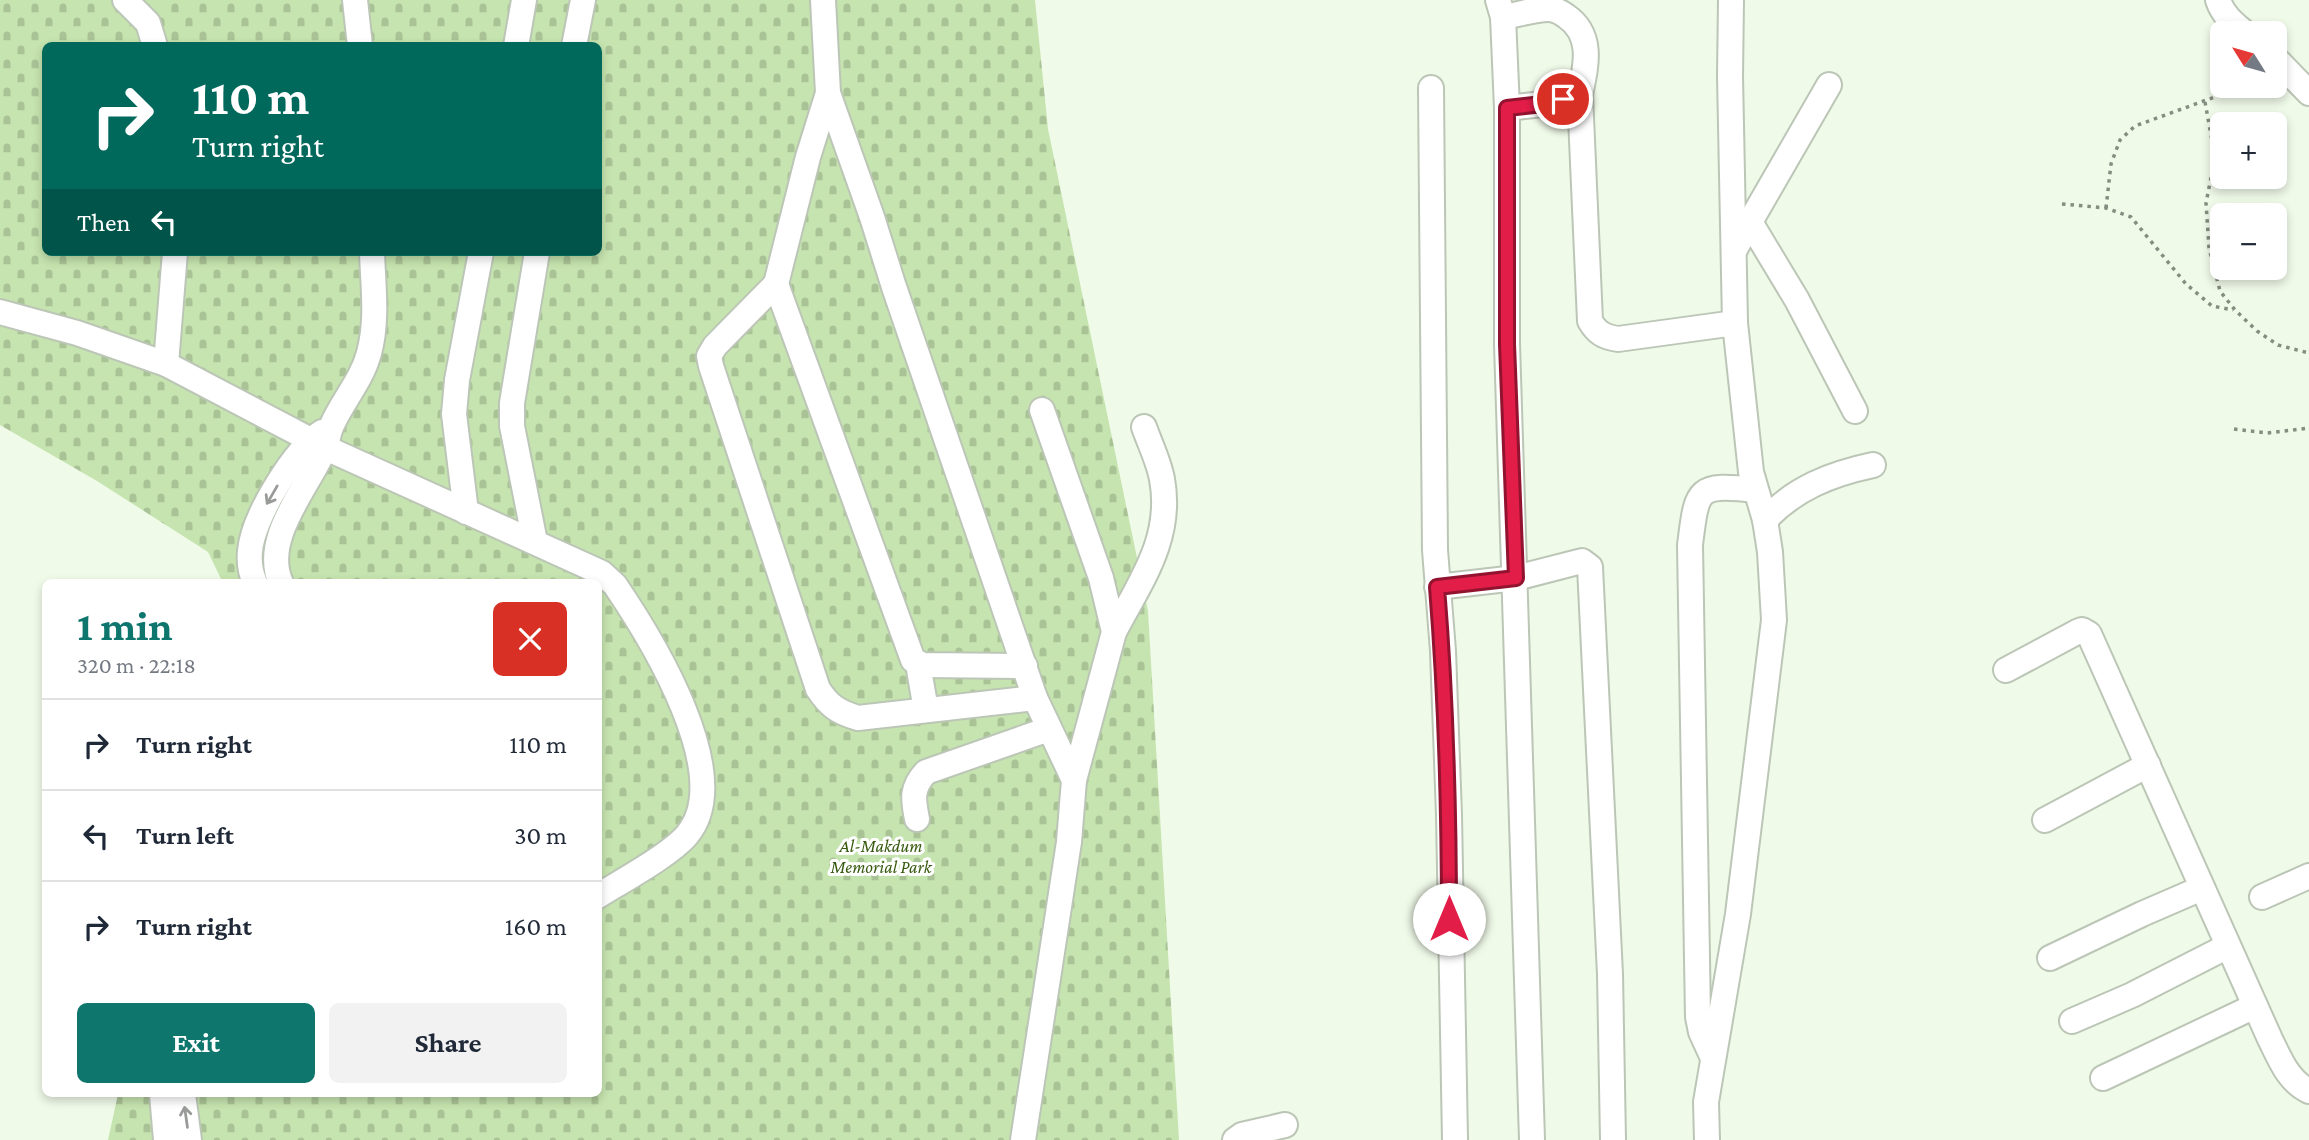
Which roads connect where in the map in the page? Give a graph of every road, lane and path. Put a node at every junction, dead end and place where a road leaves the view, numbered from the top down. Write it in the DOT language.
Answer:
graph roads {
  1 [pos="125,0"];
  2 [pos="355,0"];
  3 [pos="524,0"];
  4 [pos="583,0"];
  5 [pos="822,0"];
  6 [pos="1731,0"];
  7 [pos="2218,0"];
  8 [pos="1500,9"];
  9 [pos="2230,21"];
  10 [pos="154,42"];
  11 [pos="360,42"];
  12 [pos="517,42"];
  13 [pos="576,42"];
  14 [pos="2287,70"];
  15 [pos="1829,85"];
  16 [pos="1431,88"];
  17 [pos="828,93"];
  18 [pos="2309,93"];
  19 [pos="1580,95"];
  20 [pos="2215,98"];
  21 [pos="2205,102"];
  22 [pos="1507,108"];
  23 [pos="2062,204"];
  24 [pos="2106,208"];
  25 [pos="1750,222"];
  26 [pos="1733,251"];
  27 [pos="175,256"];
  28 [pos="372,256"];
  29 [pos="480,256"];
  30 [pos="536,256"];
  31 [pos="776,284"];
  32 [pos="2235,310"];
  33 [pos="0,312"];
  34 [pos="1735,323"];
  35 [pos="2309,353"];
  36 [pos="166,364"];
  37 [pos="1042,410"];
  38 [pos="1855,411"];
  39 [pos="1144,427"];
  40 [pos="2309,428"];
  41 [pos="2234,429"];
  42 [pos="322,437"];
  43 [pos="1873,465"];
  44 [pos="1755,489"];
  45 [pos="466,512"];
  46 [pos="1765,520"];
  47 [pos="535,542"];
  48 [pos="1516,578"];
  49 [pos="254,579"];
  50 [pos="279,579"];
  51 [pos="1437,587"];
  52 [pos="1114,632"];
  53 [pos="918,664"];
  54 [pos="1025,666"];
  55 [pos="2007,670"];
  56 [pos="1035,698"];
  57 [pos="926,710"];
  58 [pos="1049,729"];
  59 [pos="2148,765"];
  60 [pos="1074,780"];
  61 [pos="917,819"];
  62 [pos="2045,820"];
  63 [pos="2309,876"];
  64 [pos="2202,888"];
  65 [pos="602,893"];
  66 [pos="2262,897"];
  67 [pos="2228,946"];
  68 [pos="2050,958"];
  69 [pos="2255,1006"];
  70 [pos="2072,1021"];
  71 [pos="1712,1057"];
  72 [pos="2103,1078"];
  73 [pos="2309,1091"];
  74 [pos="162,1097"];
  75 [pos="183,1097"];
  76 [pos="1285,1125"];
  77 [pos="166,1140"];
  78 [pos="189,1140"];
  79 [pos="1023,1140"];
  80 [pos="1235,1140"];
  81 [pos="1455,1140"];
  82 [pos="1532,1140"];
  83 [pos="1613,1140"];
  84 [pos="1707,1140"];
  1 -- 10 [label="street"];
  2 -- 11 [label="street"];
  3 -- 12 [label="street"];
  4 -- 13 [label="street"];
  5 -- 17 [label="street"];
  6 -- 26 [label="street"];
  7 -- 9 [label="street"];
  8 -- 19 [label="street"];
  8 -- 22 [label="street"];
  14 -- 18 [label="street"];
  15 -- 25 [label="street"];
  16 -- 51 [label="street"];
  17 -- 31 [label="street"];
  17 -- 54 [label="street"];
  19 -- 22 [label="street"];
  19 -- 34 [label="street"];
  20 -- 21 [label="path"];
  21 -- 24 [label="path"];
  21 -- 32 [label="path"];
  22 -- 48 [label="street"];
  23 -- 24 [label="path"];
  24 -- 32 [label="path"];
  25 -- 26 [label="street"];
  25 -- 38 [label="street"];
  26 -- 34 [label="street"];
  27 -- 36 [label="street"];
  28 -- 42 [label="street"];
  29 -- 45 [label="street"];
  30 -- 47 [label="street"];
  31 -- 53 [label="street"];
  31 -- 57 [label="street"];
  32 -- 35 [label="path"];
  33 -- 36 [label="street"];
  34 -- 44 [label="street"];
  36 -- 42 [label="street"];
  37 -- 52 [label="street"];
  39 -- 52 [label="street"];
  40 -- 41 [label="path"];
  42 -- 45 [label="street"];
  42 -- 49 [label="street, one-way"];
  42 -- 50 [label="street"];
  43 -- 46 [label="street"];
  44 -- 46 [label="street"];
  44 -- 71 [label="street"];
  45 -- 47 [label="street"];
  46 -- 71 [label="street"];
  47 -- 65 [label="street"];
  48 -- 51 [label="street"];
  48 -- 82 [label="street"];
  48 -- 83 [label="street"];
  51 -- 81 [label="street"];
  52 -- 60 [label="street"];
  53 -- 54 [label="street"];
  53 -- 57 [label="street"];
  54 -- 56 [label="street"];
  55 -- 59 [label="street"];
  56 -- 57 [label="street"];
  56 -- 58 [label="street"];
  58 -- 60 [label="street"];
  58 -- 61 [label="street"];
  59 -- 62 [label="street"];
  59 -- 64 [label="street"];
  60 -- 79 [label="street"];
  63 -- 66 [label="street"];
  64 -- 67 [label="street"];
  64 -- 68 [label="street"];
  67 -- 69 [label="street"];
  67 -- 70 [label="street"];
  69 -- 72 [label="street"];
  69 -- 73 [label="street"];
  71 -- 84 [label="street"];
  74 -- 77 [label="street"];
  78 -- 75 [label="street, one-way"];
  76 -- 80 [label="street"];
}
